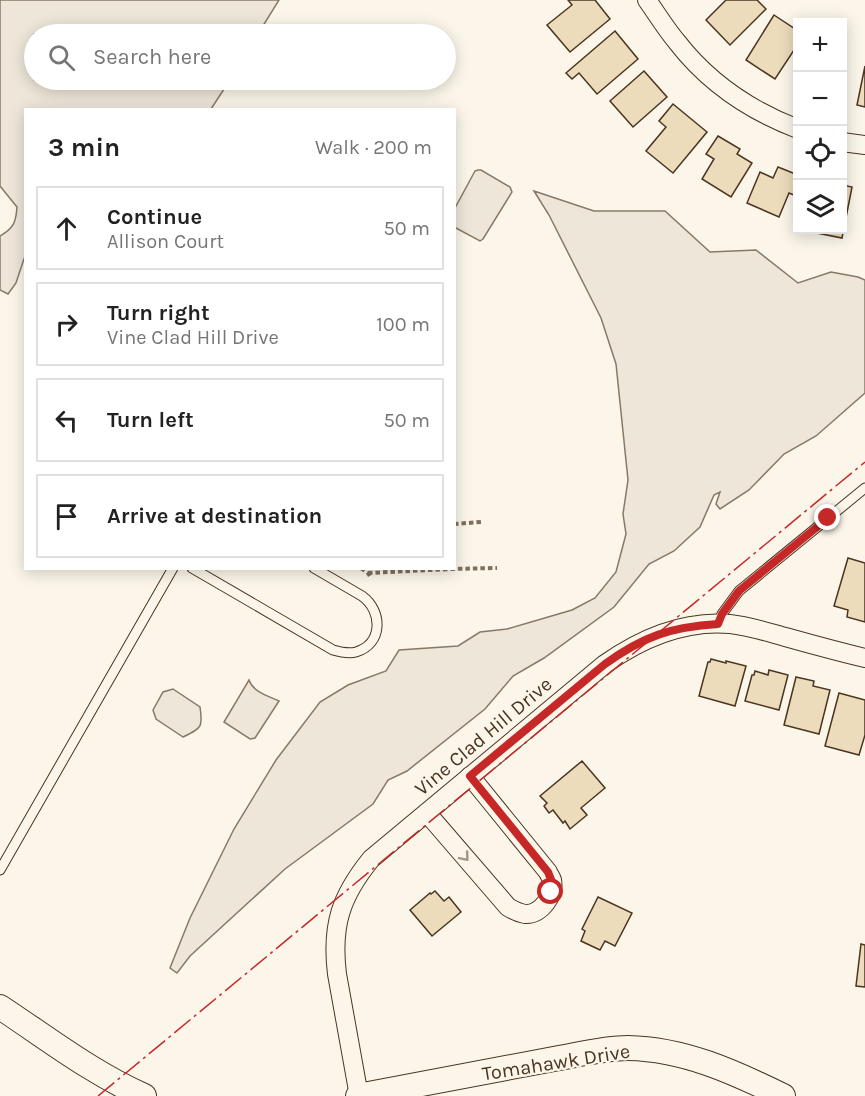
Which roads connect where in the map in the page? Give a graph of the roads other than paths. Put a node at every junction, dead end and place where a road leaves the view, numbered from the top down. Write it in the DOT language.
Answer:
graph roads {
  1 [pos="647,0"];
  2 [pos="793,127"];
  3 [pos="847,143"];
  4 [pos="865,145"];
  5 [pos="865,488"];
  6 [pos="172,570"];
  7 [pos="195,570"];
  8 [pos="317,570"];
  9 [pos="718,624"];
  10 [pos="865,658"];
  11 [pos="470,776"];
  12 [pos="427,813"];
  13 [pos="0,870"];
  14 [pos="0,1006"];
  15 [pos="144,1096"];
  16 [pos="359,1096"];
  17 [pos="783,1096"];
  1 -- 2 [label="street"];
  3 -- 4 [label="street"];
  5 -- 9 [label="lane"];
  6 -- 13 [label="lane"];
  7 -- 8 [label="lane"];
  9 -- 10 [label="street, Vine Clad Hill Drive"];
  9 -- 11 [label="street, Vine Clad Hill Drive"];
  11 -- 12 [label="street, Vine Clad Hill Drive"];
  12 -- 11 [label="street, one-way"];
  12 -- 16 [label="street, Vine Clad Hill Drive"];
  14 -- 15 [label="street"];
  16 -- 17 [label="street, Tomahawk Drive"];
}
